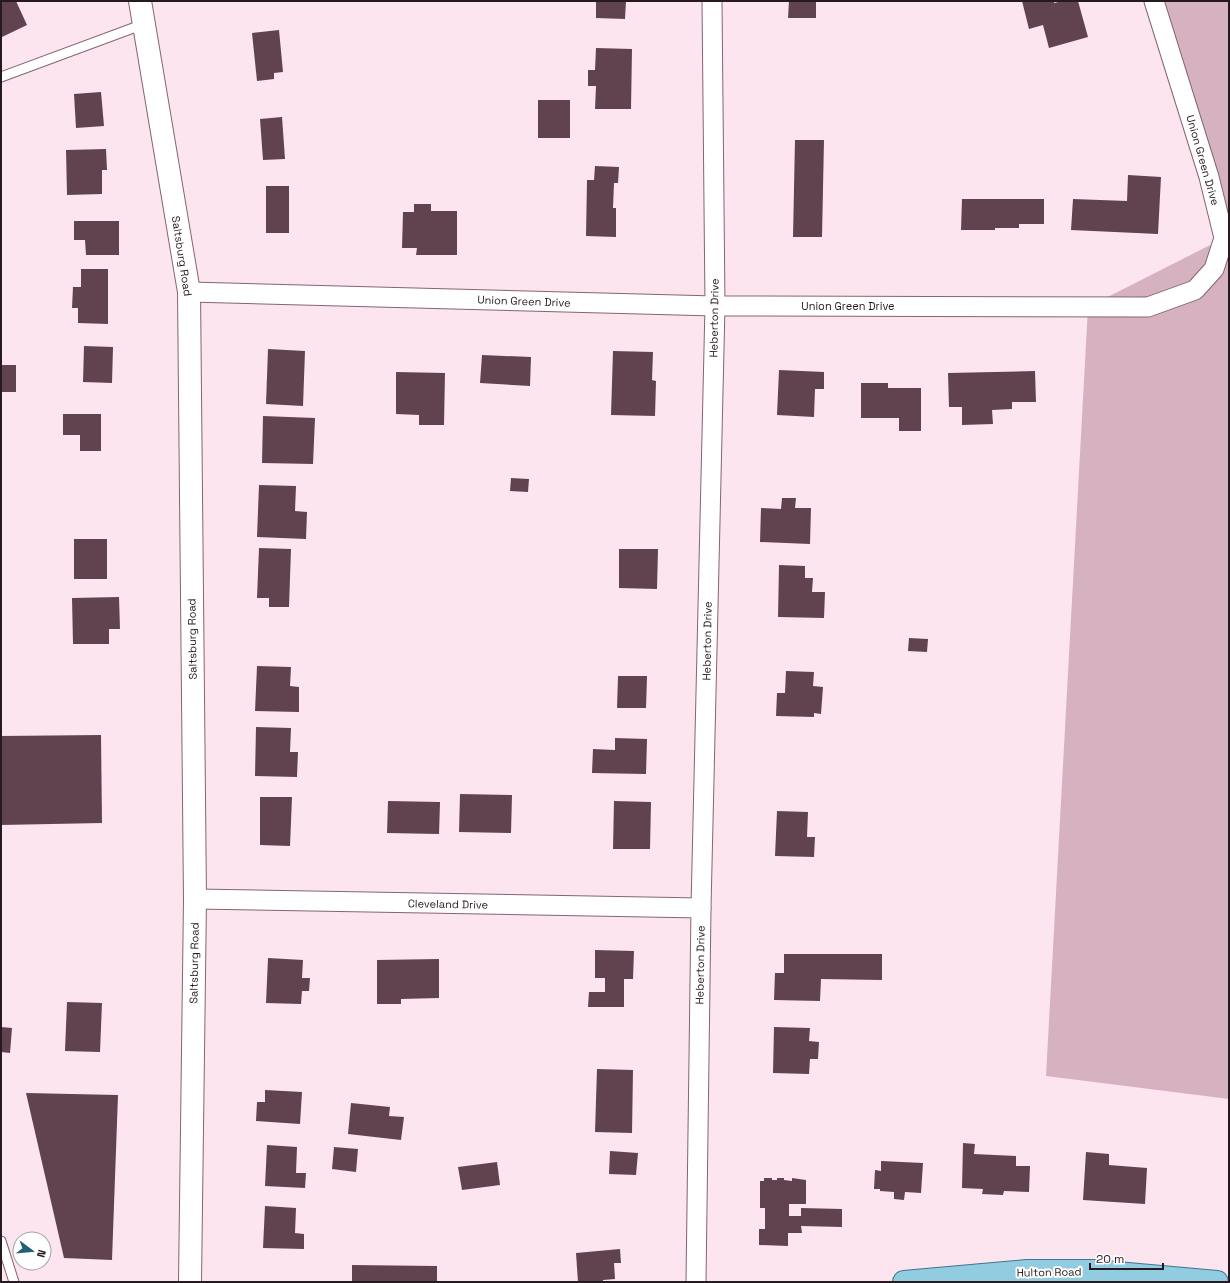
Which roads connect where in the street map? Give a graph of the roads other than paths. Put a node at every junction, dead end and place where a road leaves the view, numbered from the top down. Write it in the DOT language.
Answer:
graph roads {
  1 [pos="140,1"];
  2 [pos="712,1"];
  3 [pos="1154,1"];
  4 [pos="144,24"];
  5 [pos="1,78"];
  6 [pos="189,292"];
  7 [pos="715,306"];
  8 [pos="195,899"];
  9 [pos="701,908"];
  10 [pos="1,1241"];
  11 [pos="14,1282"];
  12 [pos="190,1282"];
  13 [pos="696,1282"];
  14 [pos="904,1282"];
  15 [pos="1217,1282"];
  1 -- 4 [label="main road, Saltsburg Road"];
  2 -- 7 [label="street, Heberton Drive"];
  3 -- 7 [label="street, Union Green Drive"];
  4 -- 5 [label="lane"];
  4 -- 6 [label="main road, Saltsburg Road"];
  6 -- 7 [label="street, Union Green Drive"];
  6 -- 8 [label="main road, Saltsburg Road"];
  7 -- 9 [label="street, Heberton Drive"];
  8 -- 9 [label="street, Cleveland Drive"];
  8 -- 12 [label="main road, Saltsburg Road"];
  9 -- 13 [label="street, Heberton Drive"];
  10 -- 11 [label="lane"];
  14 -- 15 [label="main road, Hulton Road"];
}
